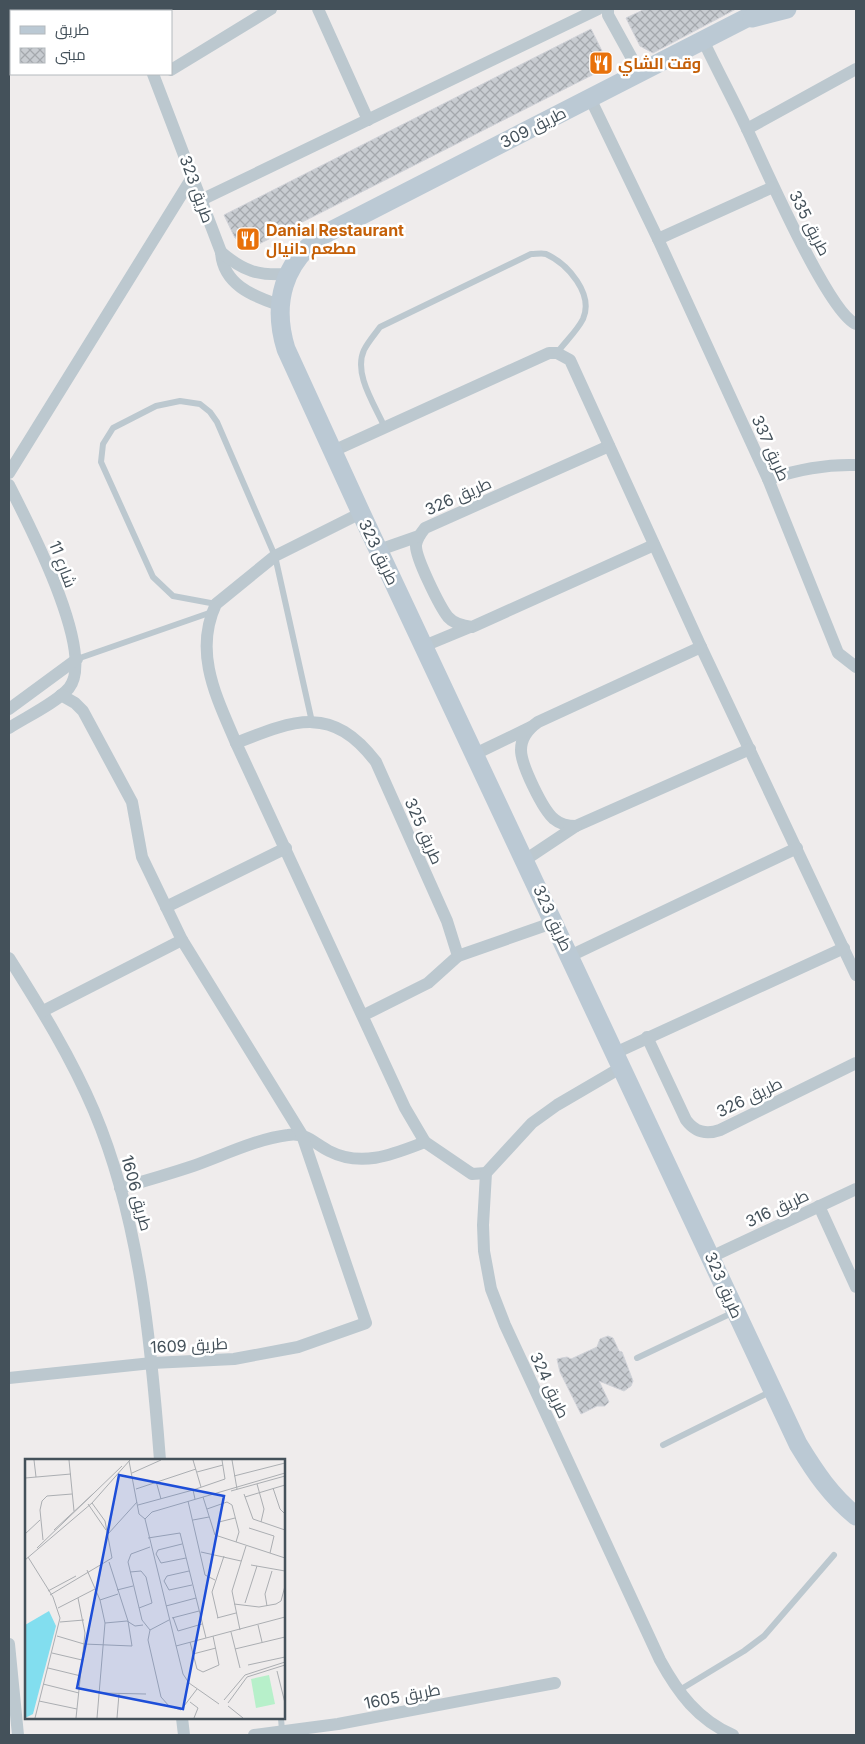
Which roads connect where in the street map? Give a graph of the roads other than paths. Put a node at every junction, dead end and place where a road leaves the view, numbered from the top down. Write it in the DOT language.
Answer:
graph roads {
  1 [pos="271,9"];
  2 [pos="318,9"];
  3 [pos="598,9"];
  4 [pos="608,9"];
  5 [pos="764,9"];
  6 [pos="787,9"];
  7 [pos="743,19"];
  8 [pos="703,40"];
  9 [pos="172,69"];
  10 [pos="856,69"];
  11 [pos="640,73"];
  12 [pos="158,76"];
  13 [pos="590,98"];
  14 [pos="368,120"];
  15 [pos="747,129"];
  16 [pos="192,176"];
  17 [pos="773,187"];
  18 [pos="201,200"];
  19 [pos="323,235"];
  20 [pos="658,239"];
  21 [pos="220,252"];
  22 [pos="288,274"];
  23 [pos="279,305"];
  24 [pos="856,324"];
  25 [pos="557,353"];
  26 [pos="385,428"];
  27 [pos="609,446"];
  28 [pos="333,451"];
  29 [pos="856,465"];
  30 [pos="9,474"];
  31 [pos="768,479"];
  32 [pos="9,485"];
  33 [pos="361,513"];
  34 [pos="419,536"];
  35 [pos="654,545"];
  36 [pos="379,550"];
  37 [pos="275,556"];
  38 [pos="214,608"];
  39 [pos="472,627"];
  40 [pos="424,646"];
  41 [pos="701,647"];
  42 [pos="77,660"];
  43 [pos="856,667"];
  44 [pos="61,695"];
  45 [pos="9,709"];
  46 [pos="312,722"];
  47 [pos="531,727"];
  48 [pos="9,728"];
  49 [pos="236,743"];
  50 [pos="750,749"];
  51 [pos="475,754"];
  52 [pos="576,826"];
  53 [pos="286,848"];
  54 [pos="797,848"];
  55 [pos="525,860"];
  56 [pos="166,906"];
  57 [pos="555,922"];
  58 [pos="182,940"];
  59 [pos="844,948"];
  60 [pos="458,956"];
  61 [pos="570,956"];
  62 [pos="9,958"];
  63 [pos="856,975"];
  64 [pos="43,1012"];
  65 [pos="364,1015"];
  66 [pos="647,1037"];
  67 [pos="618,1060"];
  68 [pos="856,1063"];
  69 [pos="302,1135"];
  70 [pos="425,1142"];
  71 [pos="486,1173"];
  72 [pos="120,1188"];
  73 [pos="856,1189"];
  74 [pos="819,1206"];
  75 [pos="711,1257"];
  76 [pos="856,1287"];
  77 [pos="735,1312"];
  78 [pos="637,1358"];
  79 [pos="152,1363"];
  80 [pos="9,1378"];
  81 [pos="773,1391"];
  82 [pos="662,1445"];
  83 [pos="160,1459"];
  84 [pos="856,1516"];
  85 [pos="834,1555"];
  86 [pos="9,1644"];
  87 [pos="555,1683"];
  88 [pos="678,1691"];
  89 [pos="182,1719"];
  90 [pos="281,1719"];
  91 [pos="339,1730"];
  92 [pos="282,1732"];
  93 [pos="18,1735"];
  94 [pos="184,1735"];
  95 [pos="254,1735"];
  96 [pos="733,1735"];
  1 -- 9 [label="street"];
  2 -- 14 [label="street"];
  3 -- 14 [label="street"];
  4 -- 11 [label="street"];
  5 -- 7 [label="street, طريق 309"];
  6 -- 7 [label="street, طريق 309"];
  7 -- 8 [label="street, طريق 309"];
  8 -- 11 [label="street, طريق 309"];
  8 -- 15 [label="street, طريق 335"];
  10 -- 15 [label="street"];
  11 -- 13 [label="street, طريق 309"];
  12 -- 16 [label="street, طريق 323"];
  13 -- 19 [label="street, طريق 309"];
  13 -- 20 [label="street, طريق 337"];
  14 -- 18 [label="street"];
  15 -- 17 [label="street, طريق 335"];
  16 -- 18 [label="street, طريق 323"];
  16 -- 30 [label="street"];
  17 -- 20 [label="street"];
  17 -- 24 [label="street, طريق 335"];
  18 -- 21 [label="street, طريق 323"];
  19 -- 22 [label="street, طريق 323"];
  20 -- 31 [label="street, طريق 337"];
  21 -- 22 [label="street"];
  21 -- 23 [label="street, طريق 323"];
  22 -- 23 [label="street, طريق 323"];
  23 -- 28 [label="street, طريق 323"];
  25 -- 26 [label="street"];
  25 -- 26 [label="lane"];
  25 -- 27 [label="street"];
  26 -- 28 [label="street"];
  27 -- 34 [label="street, طريق 326"];
  27 -- 35 [label="street"];
  28 -- 33 [label="street, طريق 323"];
  29 -- 31 [label="street"];
  31 -- 43 [label="street, طريق 337"];
  32 -- 42 [label="street, شارع 11"];
  33 -- 36 [label="street, طريق 323"];
  33 -- 37 [label="street"];
  34 -- 36 [label="street"];
  34 -- 39 [label="street, طريق 326"];
  35 -- 39 [label="street"];
  35 -- 41 [label="street"];
  36 -- 40 [label="street, طريق 323"];
  37 -- 38 [label="street"];
  37 -- 38 [label="lane"];
  37 -- 46 [label="lane"];
  38 -- 42 [label="lane"];
  38 -- 49 [label="street"];
  39 -- 40 [label="street"];
  40 -- 51 [label="street, طريق 323"];
  41 -- 47 [label="street"];
  41 -- 50 [label="street"];
  42 -- 44 [label="street"];
  42 -- 45 [label="street"];
  44 -- 48 [label="street"];
  44 -- 56 [label="street"];
  46 -- 49 [label="street, طريق 325"];
  46 -- 60 [label="street, طريق 325"];
  47 -- 51 [label="street"];
  47 -- 52 [label="street"];
  49 -- 53 [label="street"];
  50 -- 52 [label="street"];
  50 -- 54 [label="street"];
  51 -- 55 [label="street, طريق 323"];
  52 -- 55 [label="street"];
  53 -- 56 [label="street"];
  53 -- 65 [label="street"];
  54 -- 59 [label="street"];
  54 -- 61 [label="street"];
  55 -- 57 [label="street, طريق 323"];
  56 -- 58 [label="street"];
  57 -- 60 [label="street"];
  57 -- 61 [label="street, طريق 323"];
  58 -- 64 [label="street"];
  58 -- 69 [label="street"];
  59 -- 63 [label="street"];
  59 -- 66 [label="street"];
  60 -- 65 [label="street"];
  61 -- 67 [label="street, طريق 323"];
  62 -- 64 [label="street, طريق 1606"];
  64 -- 72 [label="street, طريق 1606"];
  65 -- 70 [label="street"];
  66 -- 67 [label="street"];
  66 -- 68 [label="street, طريق 326"];
  67 -- 71 [label="street"];
  67 -- 75 [label="street, طريق 323"];
  69 -- 70 [label="street"];
  69 -- 72 [label="street"];
  69 -- 79 [label="street, طريق 1609"];
  70 -- 71 [label="street"];
  71 -- 88 [label="street, طريق 324"];
  72 -- 79 [label="street, طريق 1606"];
  73 -- 74 [label="street, طريق 316"];
  74 -- 75 [label="street, طريق 316"];
  74 -- 76 [label="street"];
  75 -- 77 [label="street, طريق 323"];
  77 -- 78 [label="lane"];
  77 -- 81 [label="street, طريق 323"];
  79 -- 80 [label="street, طريق 1609"];
  79 -- 83 [label="street, طريق 1606"];
  81 -- 82 [label="lane"];
  81 -- 84 [label="street, طريق 323"];
  85 -- 88 [label="lane"];
  86 -- 93 [label="street"];
  87 -- 91 [label="street, طريق 1605"];
  88 -- 96 [label="street, طريق 324"];
  89 -- 94 [label="street"];
  90 -- 92 [label="lane"];
  91 -- 92 [label="street, طريق 1605"];
  92 -- 95 [label="street, طريق 1605"];
}
